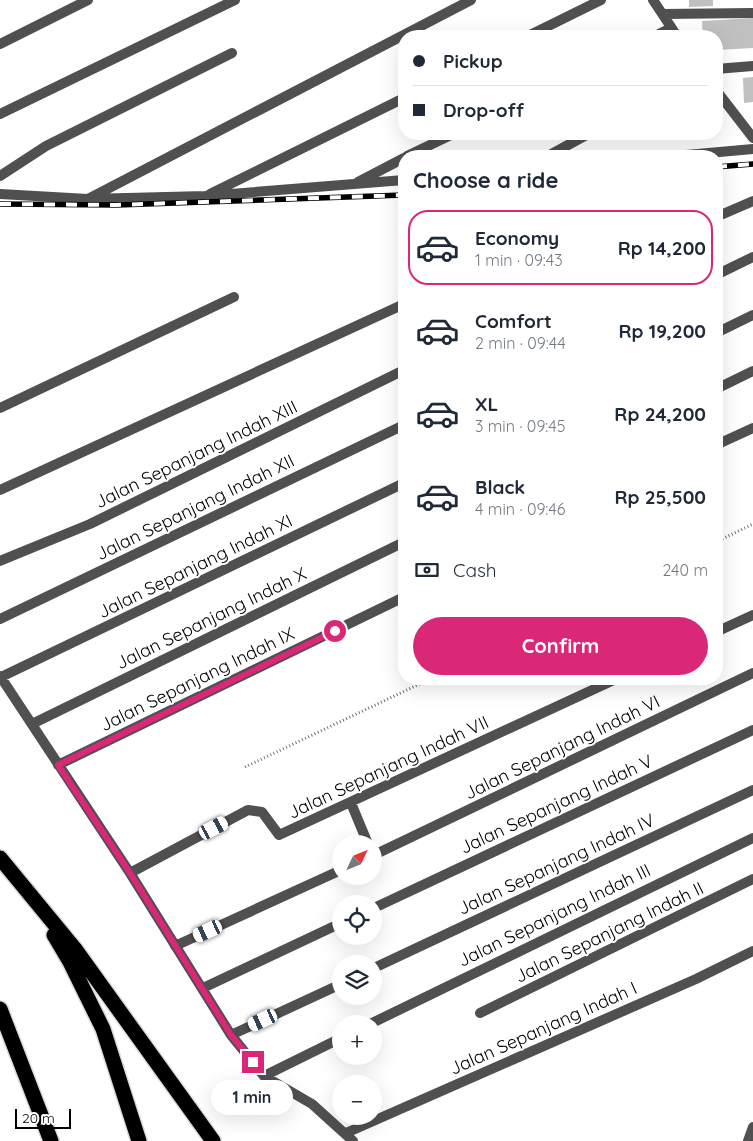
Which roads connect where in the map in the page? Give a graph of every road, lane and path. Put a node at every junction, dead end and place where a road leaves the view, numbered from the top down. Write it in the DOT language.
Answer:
graph roads {
  1 [pos="88,0"];
  2 [pos="235,0"];
  3 [pos="471,0"];
  4 [pos="602,0"];
  5 [pos="653,0"];
  6 [pos="753,13"];
  7 [pos="662,14"];
  8 [pos="413,30"];
  9 [pos="540,30"];
  10 [pos="673,30"];
  11 [pos="398,38"];
  12 [pos="0,44"];
  13 [pos="232,53"];
  14 [pos="753,66"];
  15 [pos="723,68"];
  16 [pos="723,99"];
  17 [pos="398,101"];
  18 [pos="0,114"];
  19 [pos="753,138"];
  20 [pos="440,140"];
  21 [pos="577,140"];
  22 [pos="753,149"];
  23 [pos="420,150"];
  24 [pos="559,150"];
  25 [pos="723,152"];
  26 [pos="398,161"];
  27 [pos="0,176"];
  28 [pos="398,180"];
  29 [pos="355,184"];
  30 [pos="0,194"];
  31 [pos="204,196"];
  32 [pos="88,199"];
  33 [pos="753,201"];
  34 [pos="723,214"];
  35 [pos="753,257"];
  36 [pos="723,272"];
  37 [pos="234,296"];
  38 [pos="398,307"];
  39 [pos="753,315"];
  40 [pos="723,330"];
  41 [pos="753,371"];
  42 [pos="398,373"];
  43 [pos="723,386"];
  44 [pos="0,408"];
  45 [pos="398,428"];
  46 [pos="753,428"];
  47 [pos="723,442"];
  48 [pos="398,486"];
  49 [pos="0,490"];
  50 [pos="753,524"];
  51 [pos="723,539"];
  52 [pos="398,545"];
  53 [pos="0,561"];
  54 [pos="398,600"];
  55 [pos="753,615"];
  56 [pos="0,619"];
  57 [pos="723,629"];
  58 [pos="753,673"];
  59 [pos="1,676"];
  60 [pos="418,685"];
  61 [pos="603,685"];
  62 [pos="32,724"];
  63 [pos="753,730"];
  64 [pos="58,765"];
  65 [pos="245,768"];
  66 [pos="753,790"];
  67 [pos="351,803"];
  68 [pos="364,835"];
  69 [pos="753,838"];
  70 [pos="382,851"];
  71 [pos="0,858"];
  72 [pos="130,873"];
  73 [pos="332,874"];
  74 [pos="753,879"];
  75 [pos="22,882"];
  76 [pos="382,904"];
  77 [pos="332,927"];
  78 [pos="175,946"];
  79 [pos="753,951"];
  80 [pos="382,964"];
  81 [pos="202,988"];
  82 [pos="332,988"];
  83 [pos="0,1009"];
  84 [pos="480,1013"];
  85 [pos="382,1018"];
  86 [pos="231,1035"];
  87 [pos="332,1042"];
  88 [pos="264,1076"];
  89 [pos="753,1127"];
  90 [pos="346,1133"];
  91 [pos="51,1141"];
  92 [pos="139,1141"];
  93 [pos="213,1141"];
  94 [pos="354,1141"];
  95 [pos="748,1141"];
  1 -- 12 [label="street"];
  2 -- 18 [label="street"];
  3 -- 8 [label="street"];
  4 -- 9 [label="street"];
  5 -- 7 [label="street"];
  6 -- 7 [label="street"];
  7 -- 10 [label="street"];
  11 -- 32 [label="street"];
  13 -- 27 [label="street"];
  14 -- 15 [label="street"];
  16 -- 19 [label="street"];
  17 -- 31 [label="street"];
  20 -- 23 [label="street"];
  21 -- 24 [label="street"];
  22 -- 25 [label="street"];
  26 -- 29 [label="street"];
  28 -- 29 [label="street"];
  29 -- 31 [label="street"];
  30 -- 32 [label="street"];
  31 -- 32 [label="street"];
  33 -- 34 [label="street"];
  35 -- 36 [label="street"];
  37 -- 44 [label="street"];
  38 -- 49 [label="street"];
  39 -- 40 [label="street"];
  41 -- 43 [label="street"];
  42 -- 53 [label="street, Jalan Sepanjang Indah XIII"];
  45 -- 56 [label="street, Jalan Sepanjang Indah XII"];
  46 -- 47 [label="street"];
  48 -- 59 [label="street, Jalan Sepanjang Indah XI"];
  50 -- 51 [label="path"];
  52 -- 62 [label="street, Jalan Sepanjang Indah X"];
  54 -- 64 [label="street, Jalan Sepanjang Indah IX"];
  55 -- 57 [label="street"];
  58 -- 70 [label="street, Jalan Sepanjang Indah VI"];
  59 -- 62 [label="street"];
  60 -- 65 [label="path"];
  61 -- 67 [label="street, Jalan Sepanjang Indah VII"];
  62 -- 64 [label="street"];
  63 -- 76 [label="street, Jalan Sepanjang Indah V"];
  64 -- 72 [label="street"];
  66 -- 80 [label="street, Jalan Sepanjang Indah IV"];
  67 -- 68 [label="street"];
  67 -- 72 [label="street, Jalan Sepanjang Indah VII"];
  69 -- 85 [label="street, Jalan Sepanjang Indah III"];
  71 -- 75 [label="highway"];
  72 -- 78 [label="street"];
  73 -- 78 [label="street"];
  74 -- 84 [label="street, Jalan Sepanjang Indah II"];
  75 -- 92 [label="highway"];
  75 -- 93 [label="highway"];
  77 -- 81 [label="street"];
  78 -- 81 [label="street"];
  79 -- 90 [label="street, Jalan Sepanjang Indah I"];
  81 -- 86 [label="street"];
  82 -- 86 [label="street"];
  83 -- 91 [label="highway"];
  86 -- 88 [label="street"];
  87 -- 88 [label="street"];
  88 -- 90 [label="street"];
  89 -- 95 [label="street"];
  90 -- 94 [label="street"];
}
